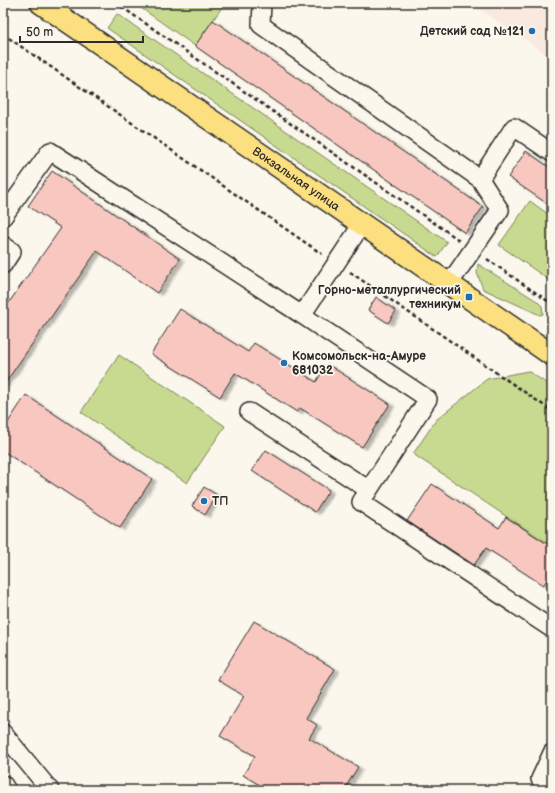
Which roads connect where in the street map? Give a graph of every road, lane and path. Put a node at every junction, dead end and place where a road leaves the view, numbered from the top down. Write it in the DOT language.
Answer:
graph roads {
  1 [pos="41,3"];
  2 [pos="116,3"];
  3 [pos="262,3"];
  4 [pos="3,34"];
  5 [pos="552,153"];
  6 [pos="480,178"];
  7 [pos="3,217"];
  8 [pos="362,224"];
  9 [pos="3,245"];
  10 [pos="473,250"];
  11 [pos="336,263"];
  12 [pos="3,265"];
  13 [pos="449,284"];
  14 [pos="552,304"];
  15 [pos="302,315"];
  16 [pos="552,355"];
  17 [pos="552,411"];
  18 [pos="249,412"];
  19 [pos="368,490"];
  20 [pos="552,629"];
  21 [pos="3,733"];
  22 [pos="552,753"];
  23 [pos="540,780"];
  24 [pos="3,784"];
  25 [pos="8,790"];
  26 [pos="50,790"];
  1 -- 8 [label="main road, Вокзальная улица"];
  2 -- 10 [label="path"];
  3 -- 6 [label="street"];
  4 -- 11 [label="path"];
  5 -- 6 [label="street"];
  6 -- 10 [label="street"];
  7 -- 15 [label="street"];
  8 -- 11 [label="street"];
  8 -- 13 [label="main road, Вокзальная улица"];
  9 -- 12 [label="street"];
  10 -- 13 [label="street"];
  10 -- 14 [label="path"];
  11 -- 15 [label="street"];
  11 -- 17 [label="path"];
  13 -- 16 [label="main road, Вокзальная улица"];
  15 -- 19 [label="street"];
  18 -- 19 [label="street"];
  19 -- 20 [label="street"];
  21 -- 26 [label="street"];
  22 -- 23 [label="street"];
  24 -- 25 [label="street"];
}
